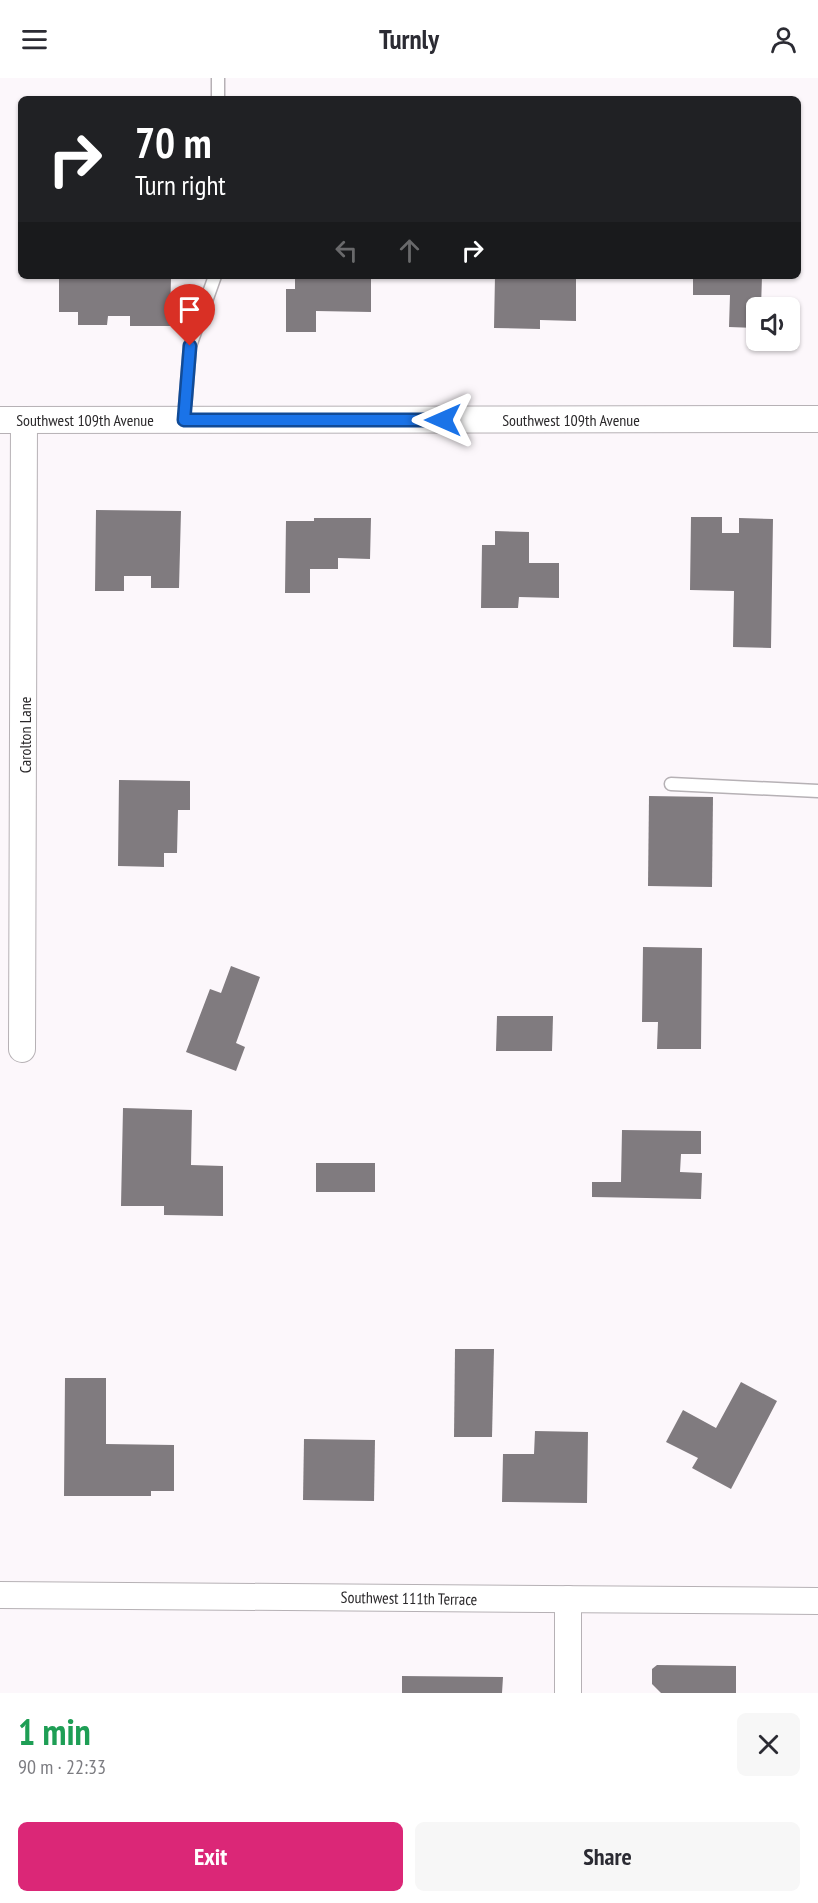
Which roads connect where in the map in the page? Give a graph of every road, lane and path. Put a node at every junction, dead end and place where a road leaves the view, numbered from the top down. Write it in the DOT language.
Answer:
graph roads {
  1 [pos="218,78"];
  2 [pos="218,96"];
  3 [pos="214,279"];
  4 [pos="818,419"];
  5 [pos="12,420"];
  6 [pos="184,420"];
  7 [pos="671,784"];
  8 [pos="818,791"];
  9 [pos="22,1050"];
  10 [pos="0,1596"];
  11 [pos="568,1599"];
  12 [pos="818,1601"];
  13 [pos="568,1693"];
  1 -- 2 [label="lane"];
  3 -- 6 [label="lane"];
  4 -- 6 [label="street, Southwest 109th Avenue"];
  5 -- 6 [label="street, Southwest 109th Avenue"];
  5 -- 9 [label="street, Carolton Lane"];
  7 -- 8 [label="lane"];
  10 -- 11 [label="street, Southwest 111th Terrace"];
  11 -- 12 [label="street, Southwest 111th Terrace"];
  11 -- 13 [label="street"];
}
